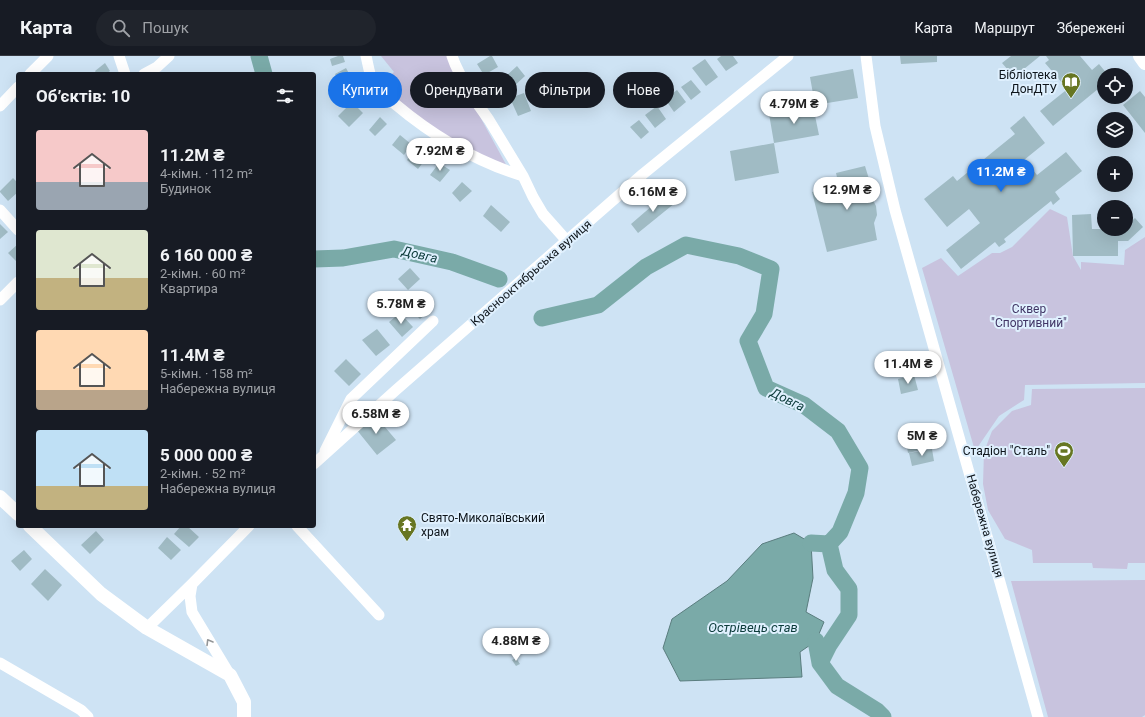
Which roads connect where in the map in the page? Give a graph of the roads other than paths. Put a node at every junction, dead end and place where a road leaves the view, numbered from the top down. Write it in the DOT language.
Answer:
graph roads {
  1 [pos="48,56"];
  2 [pos="119,56"];
  3 [pos="169,56"];
  4 [pos="366,56"];
  5 [pos="452,56"];
  6 [pos="788,56"];
  7 [pos="866,56"];
  8 [pos="1140,56"];
  9 [pos="1145,63"];
  10 [pos="32,72"];
  11 [pos="124,72"];
  12 [pos="148,72"];
  13 [pos="16,89"];
  14 [pos="0,106"];
  15 [pos="523,176"];
  16 [pos="0,210"];
  17 [pos="16,228"];
  18 [pos="567,241"];
  19 [pos="16,284"];
  20 [pos="0,300"];
  21 [pos="433,321"];
  22 [pos="318,461"];
  23 [pos="0,497"];
  24 [pos="16,512"];
  25 [pos="32,528"];
  26 [pos="247,528"];
  27 [pos="299,528"];
  28 [pos="192,584"];
  29 [pos="379,615"];
  30 [pos="147,628"];
  31 [pos="0,663"];
  32 [pos="230,675"];
  33 [pos="88,717"];
  34 [pos="244,717"];
  35 [pos="1038,717"];
  1 -- 10 [label="street"];
  2 -- 11 [label="street"];
  3 -- 12 [label="street"];
  4 -- 15 [label="street"];
  5 -- 15 [label="street"];
  6 -- 18 [label="street, Краснооктябрьська вулиця"];
  7 -- 35 [label="street, Набережна вулиця"];
  8 -- 9 [label="street"];
  13 -- 14 [label="street"];
  15 -- 18 [label="street"];
  16 -- 17 [label="street"];
  18 -- 22 [label="street, Краснооктябрьська вулиця"];
  19 -- 20 [label="street"];
  21 -- 22 [label="street"];
  23 -- 24 [label="street"];
  25 -- 30 [label="street"];
  26 -- 28 [label="street"];
  27 -- 29 [label="street"];
  28 -- 30 [label="street"];
  32 -- 28 [label="street, one-way"];
  30 -- 32 [label="street"];
  31 -- 33 [label="street"];
  32 -- 34 [label="street"];
}
